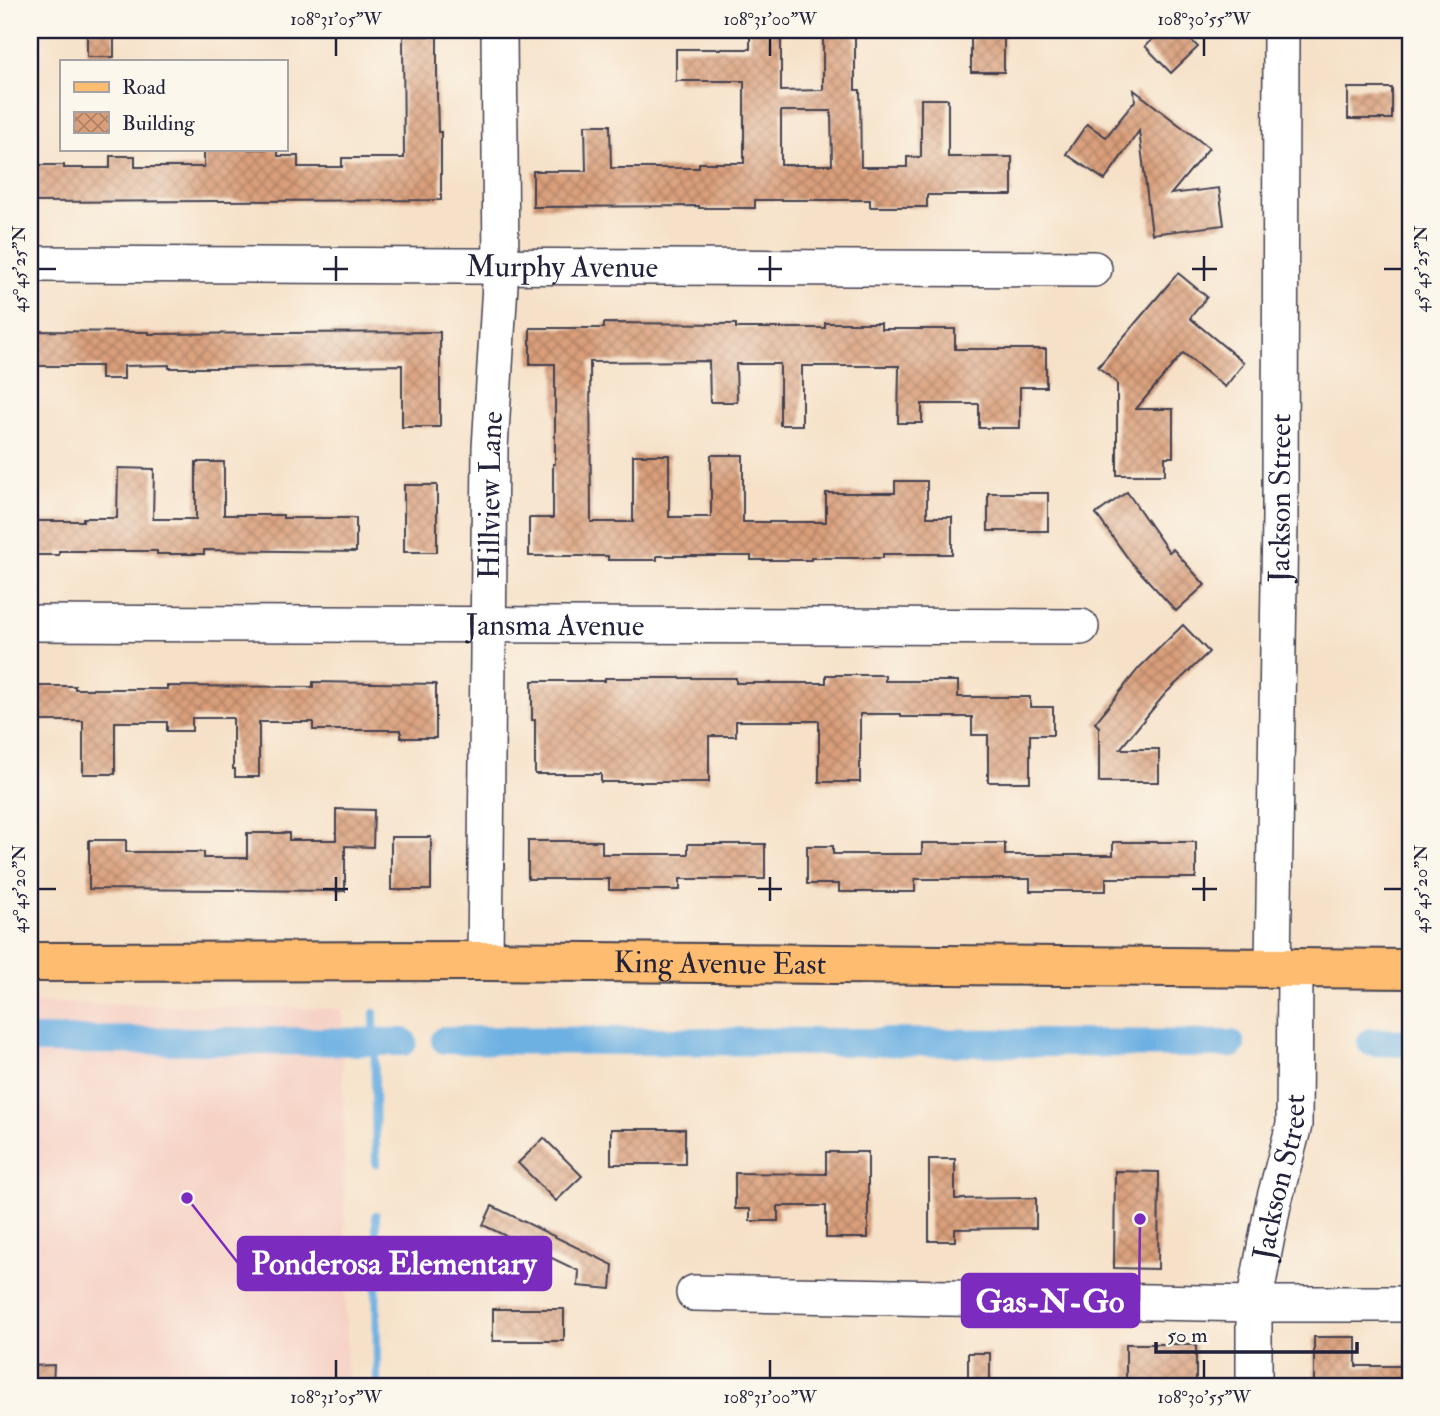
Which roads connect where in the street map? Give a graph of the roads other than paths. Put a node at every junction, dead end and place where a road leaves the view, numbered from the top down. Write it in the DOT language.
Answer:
graph roads {
  1 [pos="499,30"];
  2 [pos="1281,30"];
  3 [pos="30,264"];
  4 [pos="501,268"];
  5 [pos="1094,269"];
  6 [pos="30,623"];
  7 [pos="487,623"];
  8 [pos="1081,627"];
  9 [pos="485,961"];
  10 [pos="30,962"];
  11 [pos="1284,968"];
  12 [pos="1410,969"];
  13 [pos="694,1293"];
  14 [pos="1254,1304"];
  15 [pos="1410,1304"];
  16 [pos="1254,1386"];
  1 -- 4 [label="street, Hillview Lane"];
  2 -- 11 [label="street, Jackson Street"];
  3 -- 4 [label="street, Murphy Avenue"];
  4 -- 5 [label="street, Murphy Avenue"];
  4 -- 7 [label="street, Hillview Lane"];
  6 -- 7 [label="street, Jansma Avenue"];
  7 -- 8 [label="street, Jansma Avenue"];
  7 -- 9 [label="street, Hillview Lane"];
  9 -- 10 [label="main road, King Avenue East"];
  9 -- 11 [label="main road, King Avenue East"];
  11 -- 12 [label="main road, King Avenue East"];
  11 -- 14 [label="street, Jackson Street"];
  13 -- 14 [label="street"];
  14 -- 15 [label="street"];
  14 -- 16 [label="street, Jackson Street"];
}
